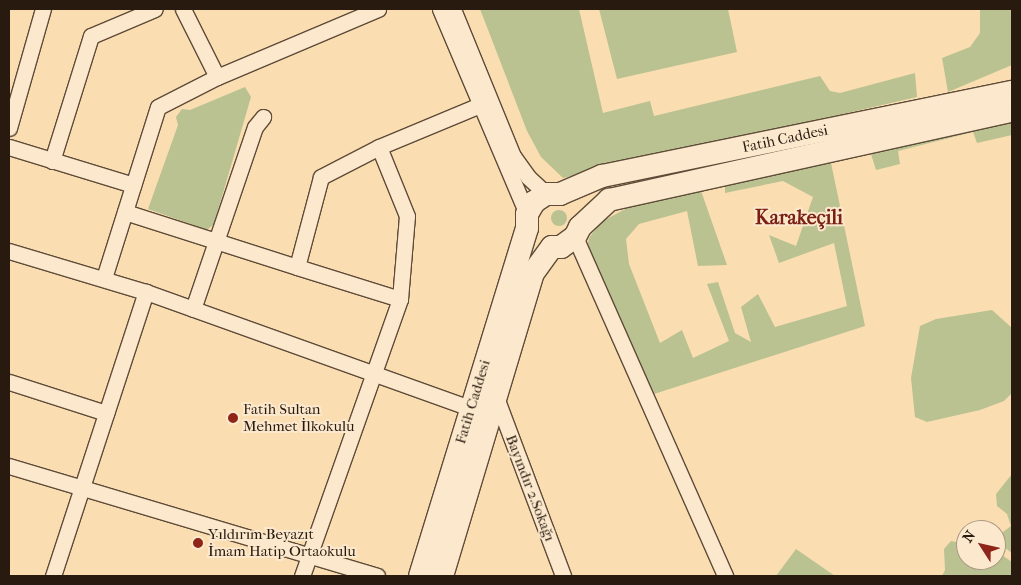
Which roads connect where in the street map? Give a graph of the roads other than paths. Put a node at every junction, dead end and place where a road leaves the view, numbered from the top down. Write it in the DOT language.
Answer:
graph roads {
  1 [pos="43,9"];
  2 [pos="155,9"];
  3 [pos="183,9"];
  4 [pos="378,9"];
  5 [pos="440,9"];
  6 [pos="453,9"];
  7 [pos="217,77"];
  8 [pos="1012,92"];
  9 [pos="480,105"];
  10 [pos="1012,111"];
  11 [pos="263,117"];
  12 [pos="9,128"];
  13 [pos="9,147"];
  14 [pos="380,147"];
  15 [pos="52,161"];
  16 [pos="133,185"];
  17 [pos="553,194"];
  18 [pos="125,212"];
  19 [pos="527,221"];
  20 [pos="577,232"];
  21 [pos="216,241"];
  22 [pos="552,247"];
  23 [pos="9,251"];
  24 [pos="297,267"];
  25 [pos="104,278"];
  26 [pos="146,292"];
  27 [pos="400,299"];
  28 [pos="193,309"];
  29 [pos="374,376"];
  30 [pos="9,382"];
  31 [pos="497,400"];
  32 [pos="470,408"];
  33 [pos="106,413"];
  34 [pos="9,466"];
  35 [pos="81,489"];
  36 [pos="309,556"];
  37 [pos="53,576"];
  38 [pos="302,576"];
  39 [pos="377,576"];
  40 [pos="420,576"];
  41 [pos="442,576"];
  42 [pos="563,576"];
  43 [pos="725,576"];
  1 -- 12 [label="street"];
  2 -- 15 [label="street"];
  3 -- 7 [label="street"];
  4 -- 7 [label="street"];
  5 -- 9 [label="street"];
  6 -- 17 [label="street"];
  7 -- 16 [label="street"];
  8 -- 17 [label="main road, Fatih Caddesi"];
  9 -- 14 [label="street"];
  9 -- 19 [label="street"];
  10 -- 20 [label="main road, Fatih Caddesi"];
  11 -- 21 [label="street"];
  13 -- 15 [label="street"];
  14 -- 24 [label="street"];
  14 -- 27 [label="street"];
  15 -- 16 [label="street"];
  16 -- 18 [label="street"];
  17 -- 19 [label="main road, Fatih Caddesi"];
  17 -- 20 [label="main road"];
  18 -- 21 [label="street"];
  18 -- 25 [label="street"];
  19 -- 22 [label="main road"];
  19 -- 32 [label="main road, Fatih Caddesi"];
  20 -- 22 [label="main road, Fatih Caddesi"];
  20 -- 43 [label="street"];
  21 -- 24 [label="street"];
  21 -- 28 [label="street"];
  22 -- 31 [label="main road, Fatih Caddesi"];
  23 -- 25 [label="street"];
  24 -- 27 [label="street"];
  25 -- 26 [label="street"];
  26 -- 28 [label="street"];
  26 -- 33 [label="street"];
  27 -- 29 [label="street"];
  28 -- 29 [label="street"];
  29 -- 32 [label="street"];
  29 -- 36 [label="street"];
  30 -- 33 [label="street"];
  31 -- 41 [label="main road, Fatih Caddesi"];
  31 -- 42 [label="street, Bayındır 2.Sokağı"];
  32 -- 40 [label="main road, Fatih Caddesi"];
  33 -- 35 [label="street"];
  34 -- 35 [label="street"];
  35 -- 36 [label="street"];
  35 -- 37 [label="street"];
  36 -- 38 [label="street"];
  36 -- 39 [label="street"];
}
